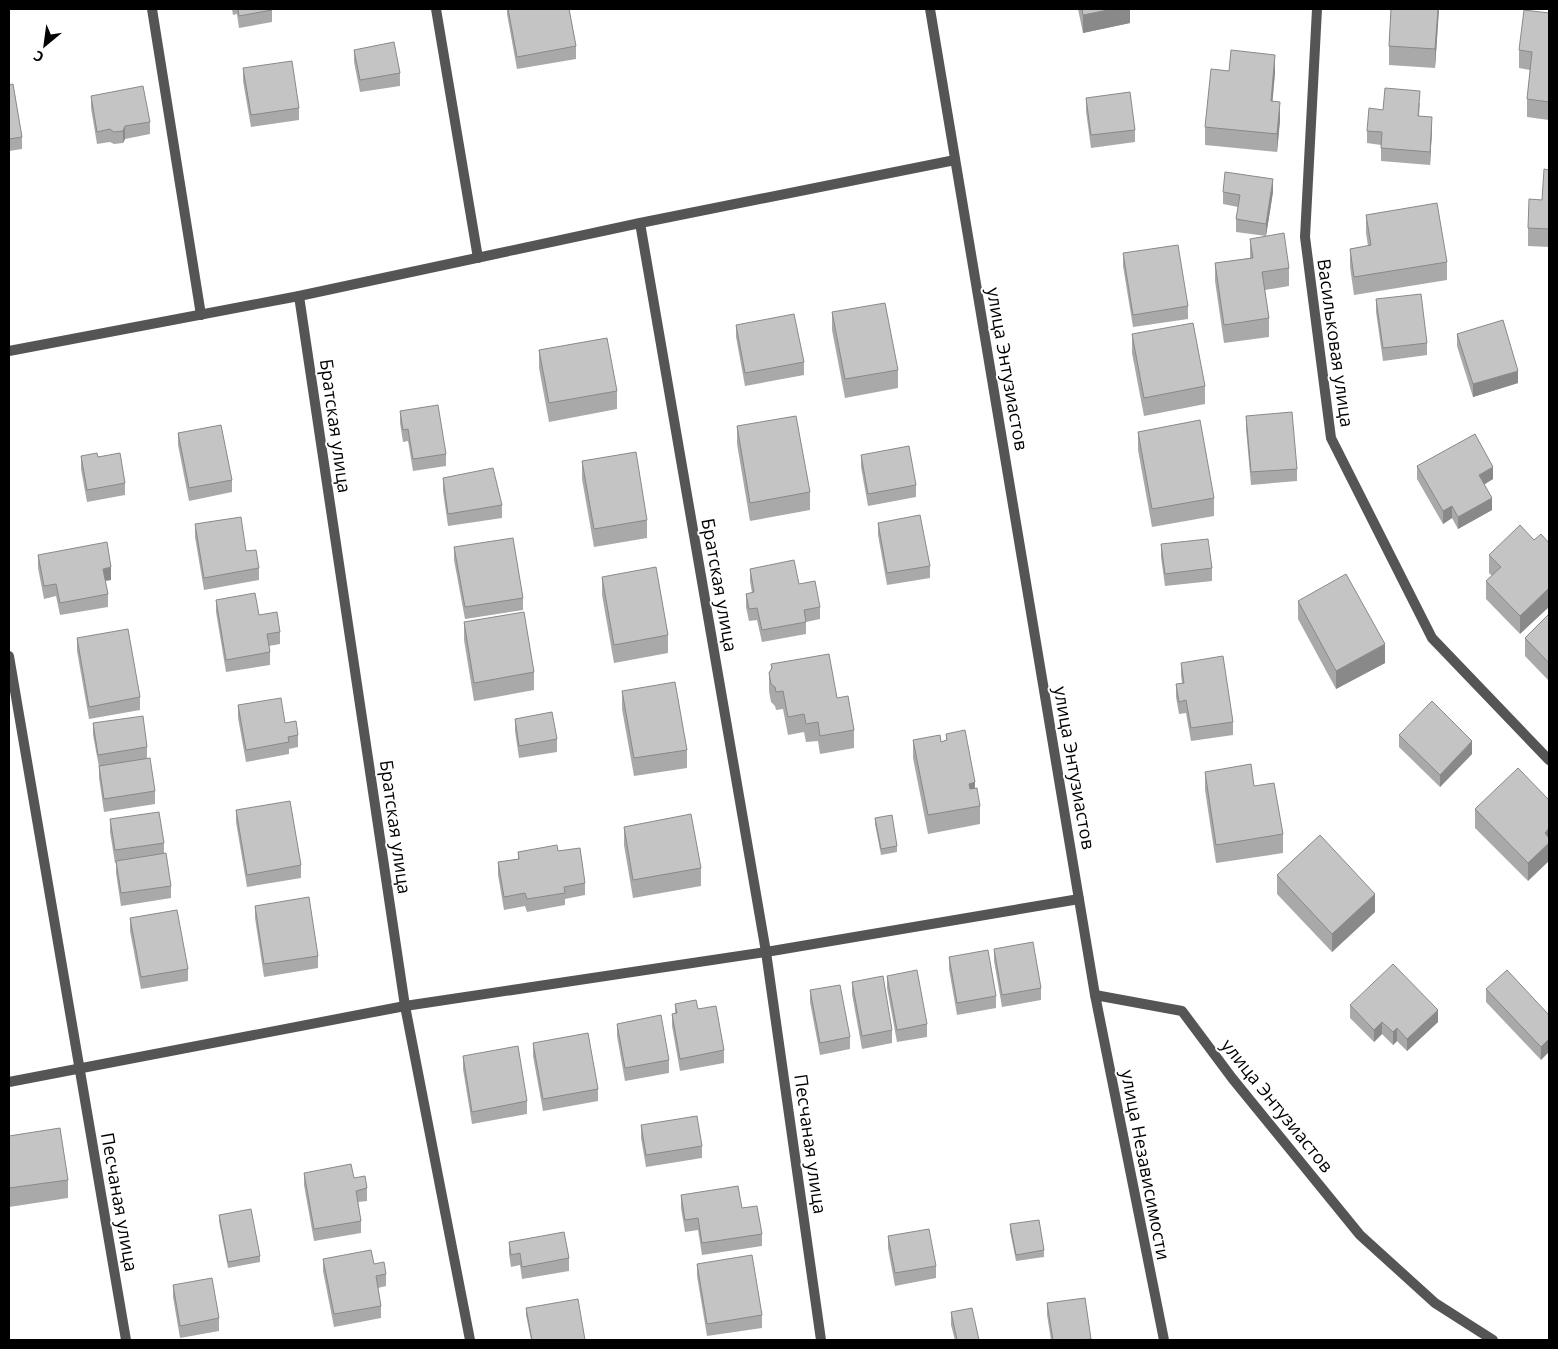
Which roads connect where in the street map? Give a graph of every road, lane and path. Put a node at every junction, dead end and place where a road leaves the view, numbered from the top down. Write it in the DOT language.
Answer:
graph roads {
  1 [pos="152,9"];
  2 [pos="436,9"];
  3 [pos="930,9"];
  4 [pos="1317,9"];
  5 [pos="955,160"];
  6 [pos="640,223"];
  7 [pos="478,258"];
  8 [pos="299,296"];
  9 [pos="201,315"];
  10 [pos="9,351"];
  11 [pos="9,656"];
  12 [pos="1549,760"];
  13 [pos="1079,898"];
  14 [pos="766,952"];
  15 [pos="1095,995"];
  16 [pos="405,1006"];
  17 [pos="80,1069"];
  18 [pos="9,1082"];
  19 [pos="126,1340"];
  20 [pos="470,1340"];
  21 [pos="821,1340"];
  22 [pos="1164,1340"];
  23 [pos="1493,1340"];
  1 -- 9 [label="street"];
  2 -- 7 [label="street"];
  3 -- 5 [label="street, улица Энтузиастов"];
  4 -- 12 [label="street, Васильковая улица"];
  5 -- 6 [label="street"];
  5 -- 13 [label="street, улица Энтузиастов"];
  6 -- 7 [label="street"];
  6 -- 14 [label="street, Братская улица"];
  7 -- 8 [label="street"];
  8 -- 9 [label="street"];
  8 -- 16 [label="street, Братская улица"];
  9 -- 10 [label="street"];
  11 -- 17 [label="street"];
  13 -- 14 [label="street"];
  13 -- 15 [label="street, улица Энтузиастов"];
  14 -- 16 [label="street"];
  14 -- 21 [label="street, Песчаная улица"];
  15 -- 22 [label="street, улица Независимости"];
  15 -- 23 [label="street, улица Энтузиастов"];
  16 -- 17 [label="street"];
  16 -- 20 [label="street"];
  17 -- 18 [label="street"];
  17 -- 19 [label="street, Песчаная улица"];
}
